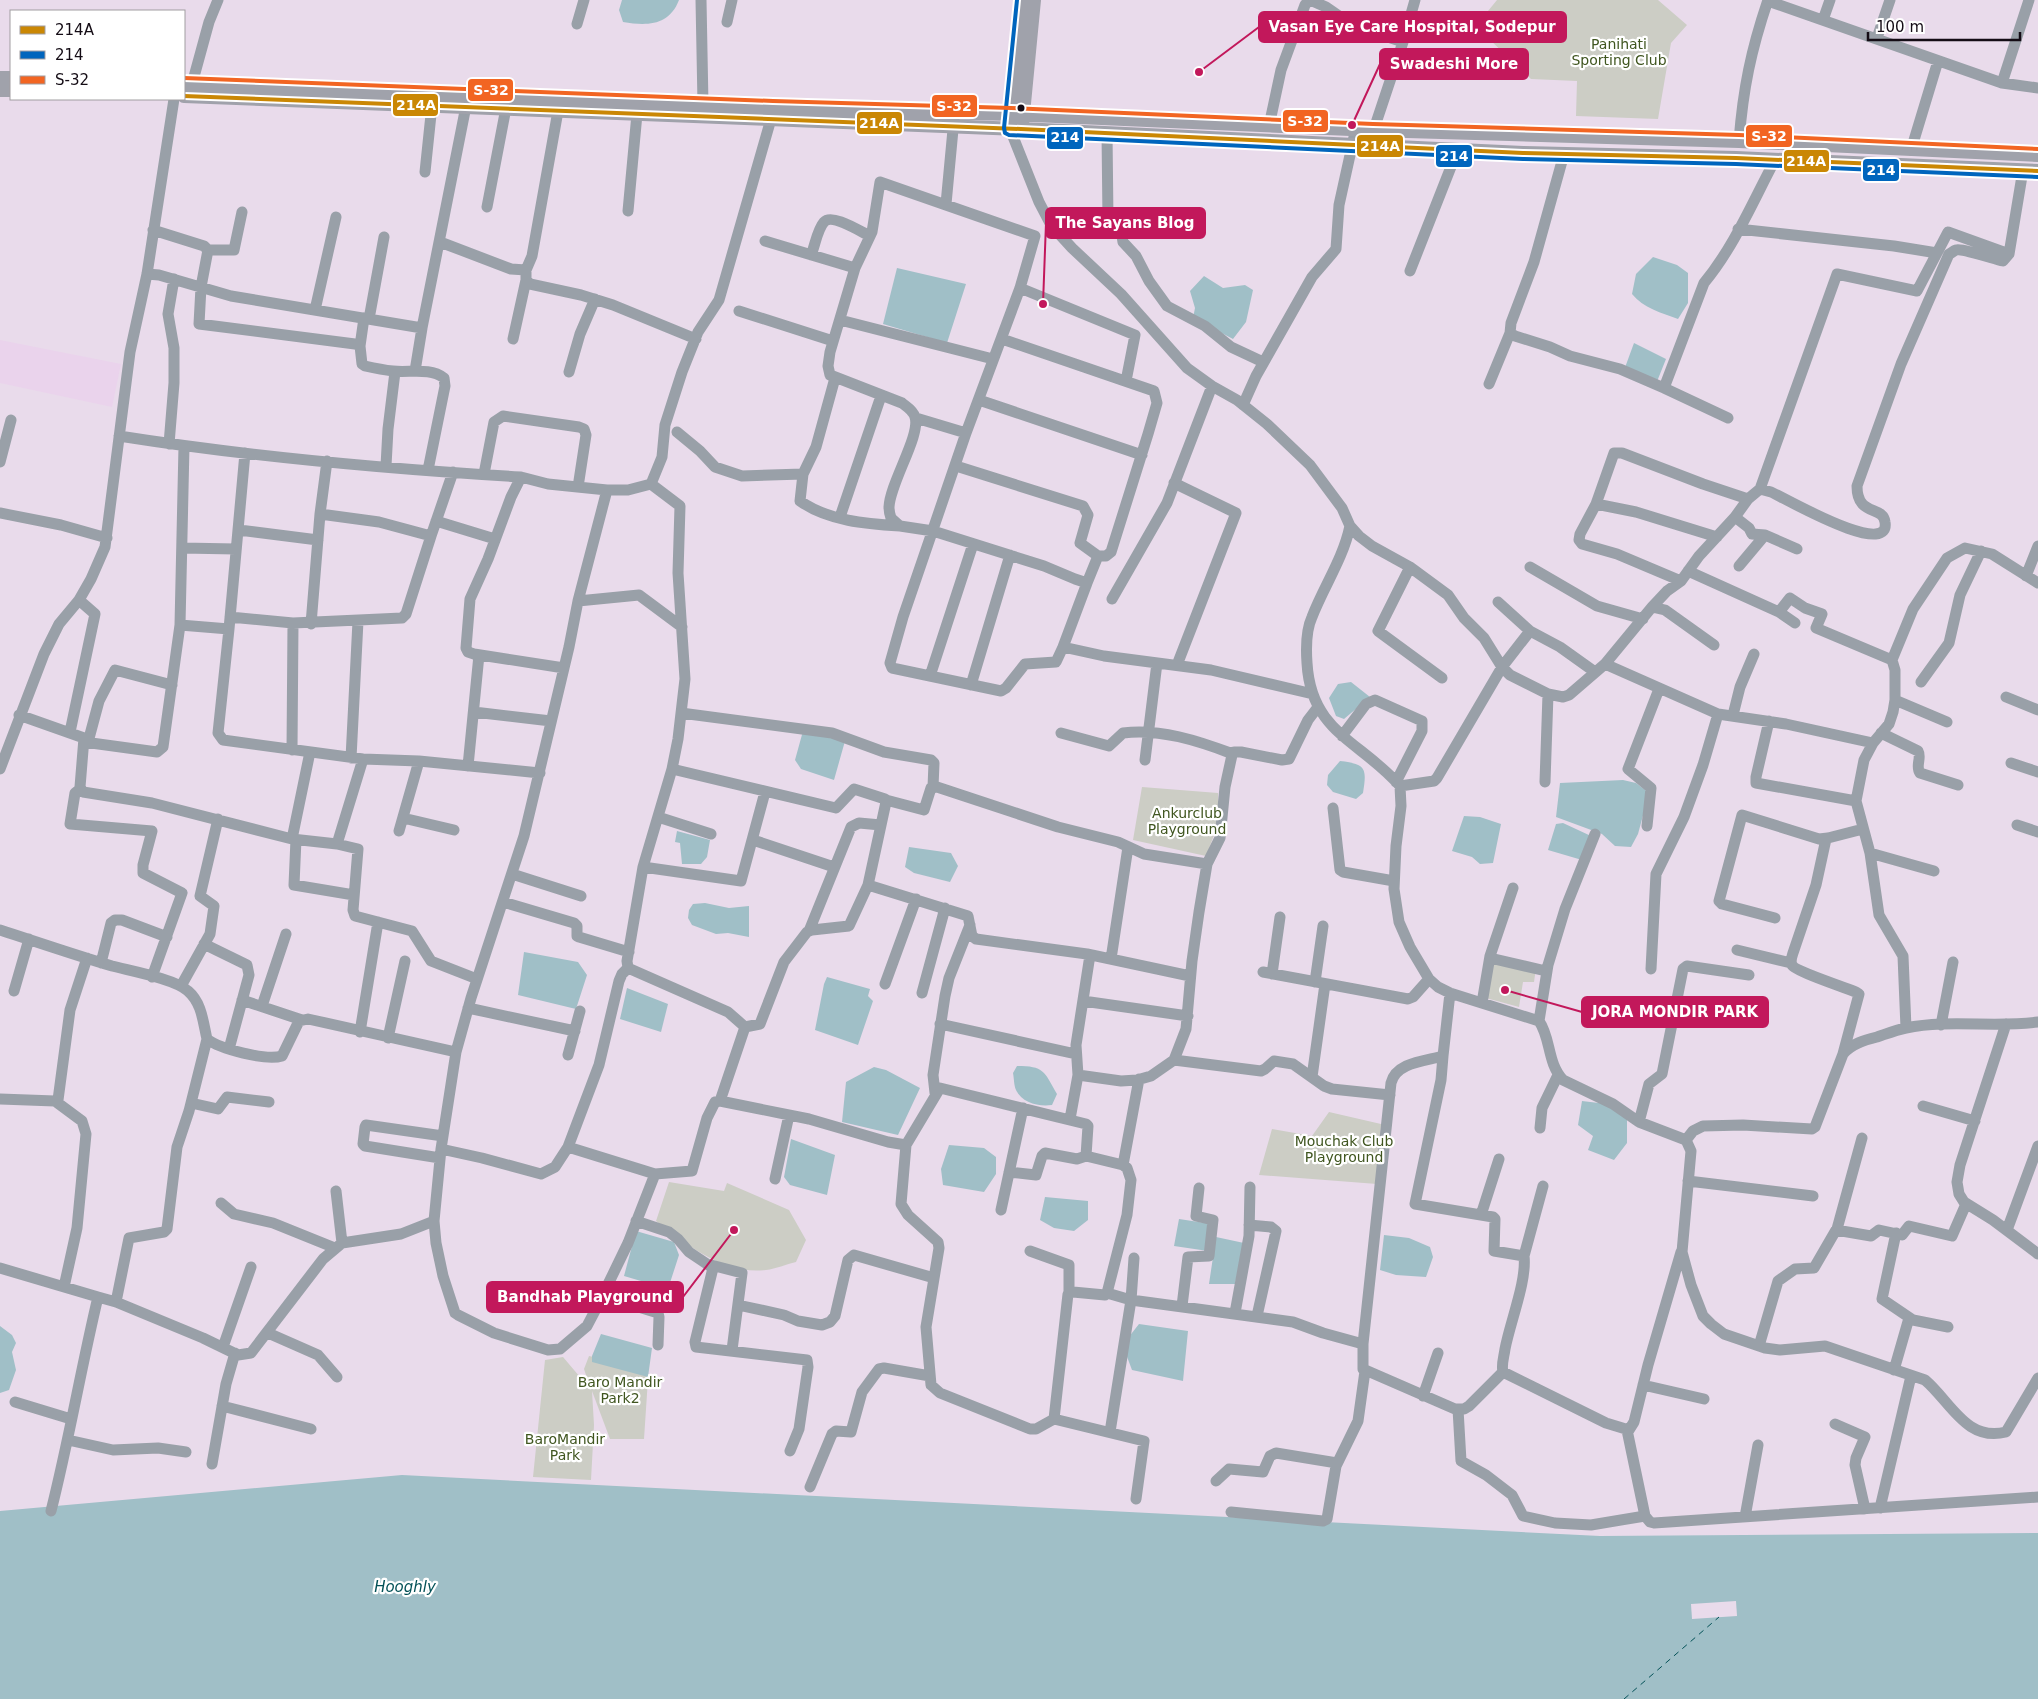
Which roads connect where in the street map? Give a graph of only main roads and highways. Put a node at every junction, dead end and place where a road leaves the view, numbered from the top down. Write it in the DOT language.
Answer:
graph roads {
  1 [pos="1023,0"];
  2 [pos="1034,0"];
  3 [pos="186,88"];
  4 [pos="1017,114"];
  5 [pos="1016,133"];
  6 [pos="2038,156"];
  7 [pos="2038,171"];
  1 -- 4 [label="main road"];
  2 -- 4 [label="main road"];
  3 -- 4 [label="main road"];
  3 -- 5 [label="main road"];
  4 -- 5 [label="main road"];
  4 -- 6 [label="main road"];
  5 -- 7 [label="main road"];
}
